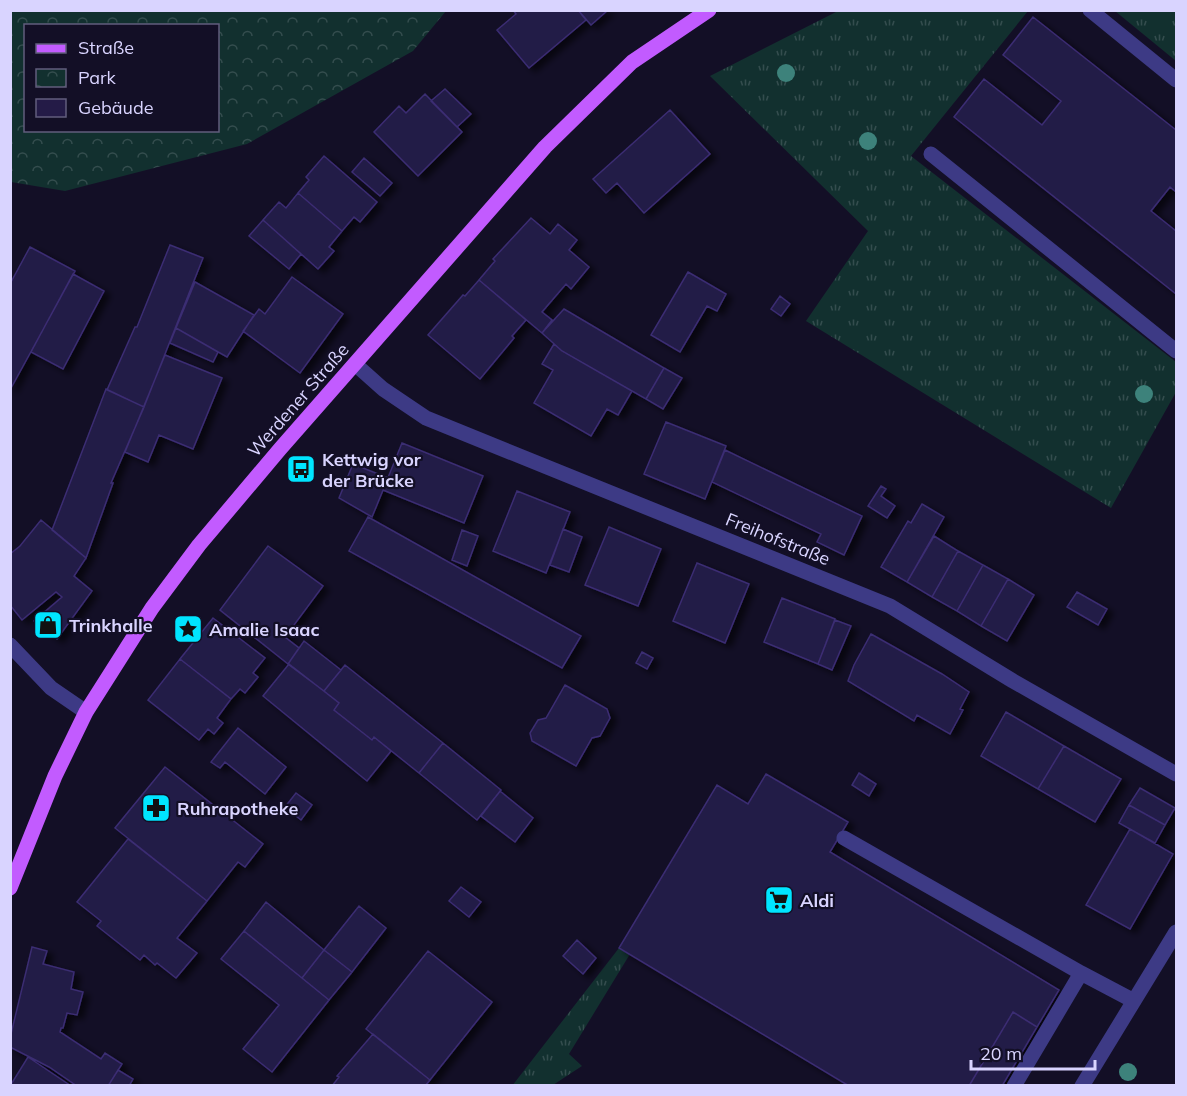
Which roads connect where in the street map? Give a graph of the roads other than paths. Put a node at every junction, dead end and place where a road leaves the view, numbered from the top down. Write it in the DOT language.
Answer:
graph roads {
  1 [pos="710,10"];
  2 [pos="1090,10"];
  3 [pos="1176,80"];
  4 [pos="931,154"];
  5 [pos="1176,351"];
  6 [pos="355,364"];
  7 [pos="10,645"];
  8 [pos="86,712"];
  9 [pos="1176,774"];
  10 [pos="844,838"];
  11 [pos="10,888"];
  12 [pos="1176,932"];
  13 [pos="1081,973"];
  14 [pos="1134,1001"];
  15 [pos="1014,1086"];
  16 [pos="1082,1086"];
  1 -- 6 [label="main road, Werdener Straße"];
  2 -- 3 [label="street"];
  4 -- 5 [label="street"];
  6 -- 8 [label="main road, Werdener Straße"];
  6 -- 9 [label="street, Freihofstraße"];
  7 -- 8 [label="street"];
  8 -- 11 [label="main road, Werdener Straße"];
  10 -- 13 [label="street"];
  12 -- 14 [label="street"];
  13 -- 14 [label="street"];
  13 -- 15 [label="street"];
  14 -- 16 [label="street"];
}
